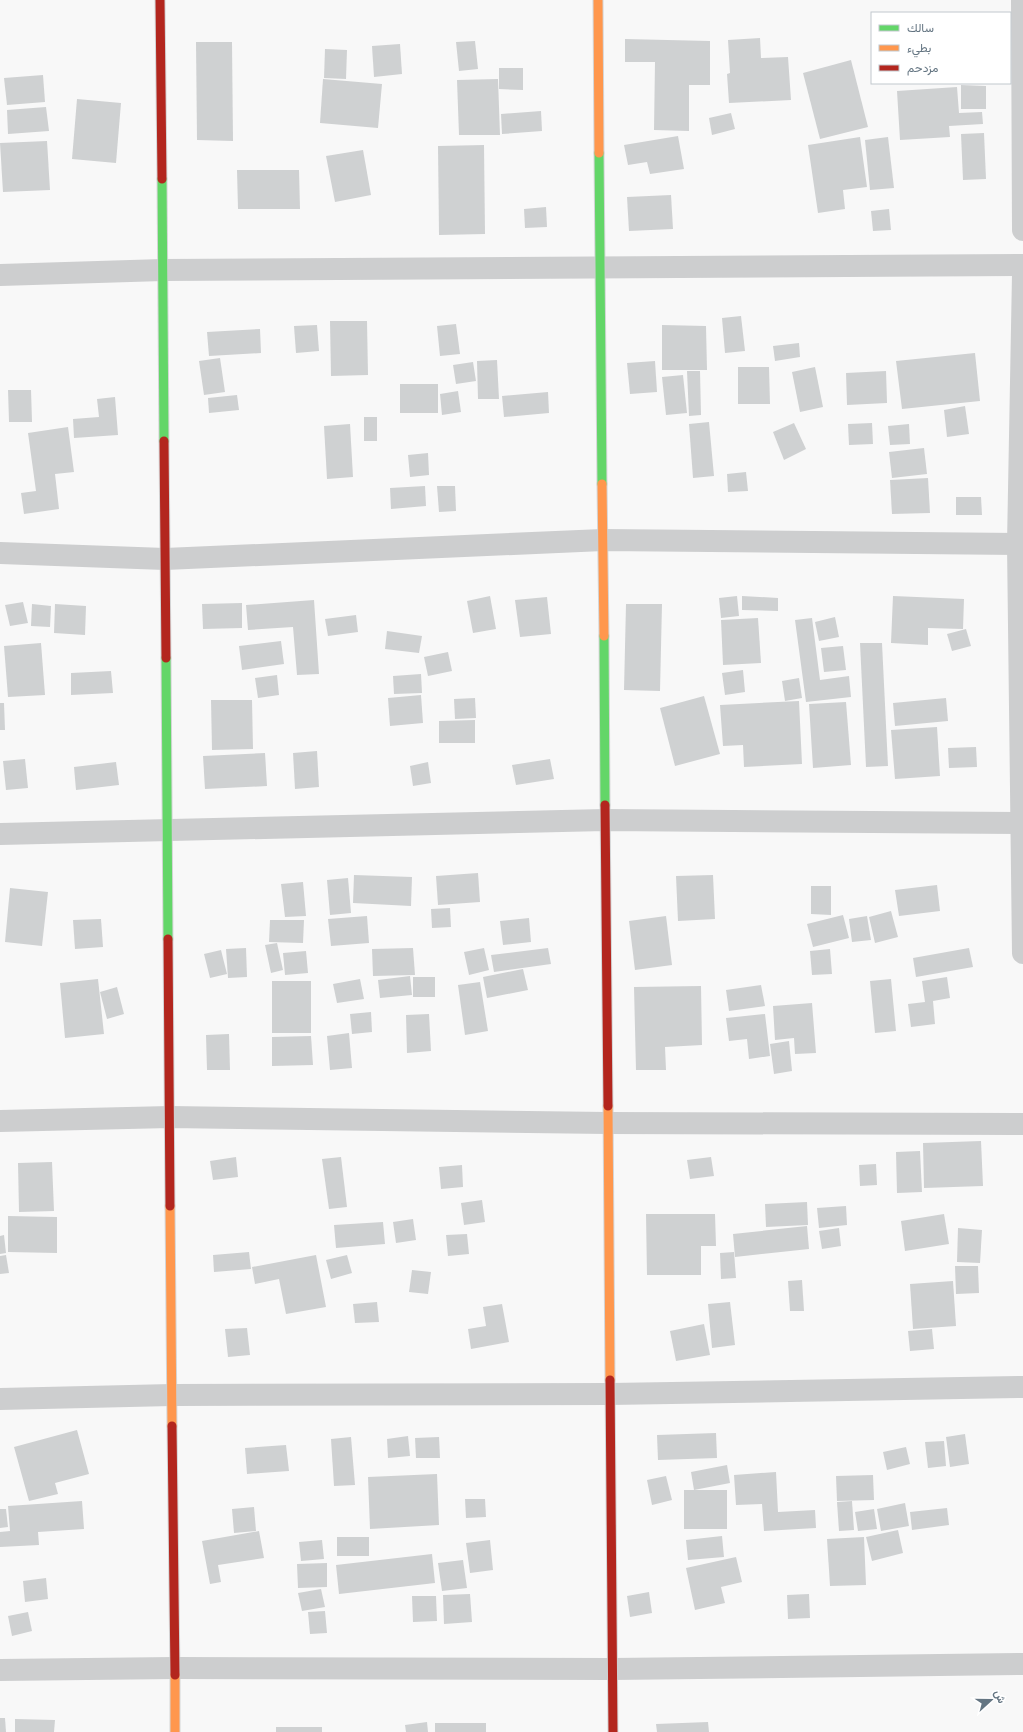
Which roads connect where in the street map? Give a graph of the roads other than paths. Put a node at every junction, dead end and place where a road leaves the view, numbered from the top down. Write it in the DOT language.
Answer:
graph roads {
  1 [pos="160,0"];
  2 [pos="598,0"];
  3 [pos="1022,0"];
  4 [pos="1023,230"];
  5 [pos="1023,265"];
  6 [pos="600,267"];
  7 [pos="163,270"];
  8 [pos="1023,274"];
  9 [pos="0,275"];
  10 [pos="603,540"];
  11 [pos="1020,544"];
  12 [pos="0,553"];
  13 [pos="165,559"];
  14 [pos="605,820"];
  15 [pos="1022,823"];
  16 [pos="167,830"];
  17 [pos="0,834"];
  18 [pos="1023,953"];
  19 [pos="170,1117"];
  20 [pos="0,1121"];
  21 [pos="608,1123"];
  22 [pos="1023,1124"];
  23 [pos="1023,1387"];
  24 [pos="610,1394"];
  25 [pos="172,1395"];
  26 [pos="0,1399"];
  27 [pos="1023,1664"];
  28 [pos="174,1668"];
  29 [pos="612,1669"];
  30 [pos="0,1670"];
  31 [pos="175,1732"];
  32 [pos="613,1732"];
  1 -- 7 [label="street"];
  2 -- 6 [label="street"];
  3 -- 4 [label="street"];
  5 -- 6 [label="street"];
  6 -- 7 [label="street"];
  6 -- 10 [label="street"];
  7 -- 9 [label="street"];
  7 -- 13 [label="street"];
  8 -- 11 [label="street"];
  10 -- 11 [label="street"];
  10 -- 13 [label="street"];
  10 -- 14 [label="street"];
  11 -- 15 [label="street"];
  12 -- 13 [label="street"];
  13 -- 16 [label="street"];
  14 -- 15 [label="street"];
  14 -- 16 [label="street"];
  14 -- 21 [label="street"];
  15 -- 18 [label="street"];
  16 -- 17 [label="street"];
  16 -- 19 [label="street"];
  19 -- 20 [label="street"];
  19 -- 21 [label="street"];
  19 -- 25 [label="street"];
  21 -- 22 [label="street"];
  21 -- 24 [label="street"];
  23 -- 24 [label="street"];
  24 -- 25 [label="street"];
  24 -- 29 [label="street"];
  25 -- 26 [label="street"];
  25 -- 28 [label="street"];
  27 -- 29 [label="street"];
  28 -- 29 [label="street"];
  28 -- 30 [label="street"];
  28 -- 31 [label="street"];
  29 -- 32 [label="street"];
}
